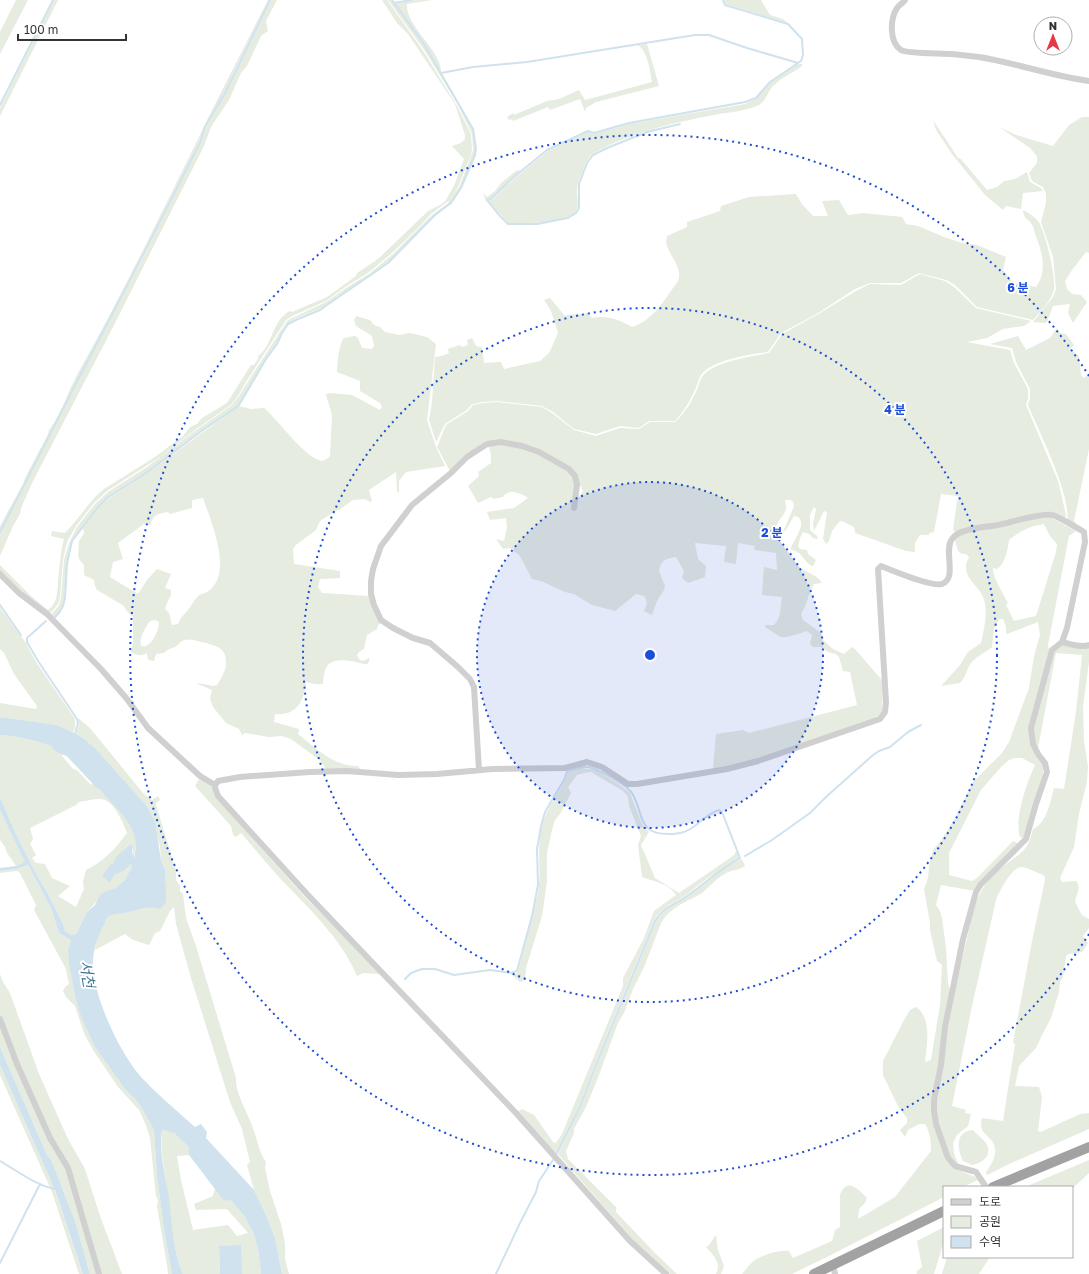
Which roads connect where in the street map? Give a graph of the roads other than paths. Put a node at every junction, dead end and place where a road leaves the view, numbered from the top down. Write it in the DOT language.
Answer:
graph roads {
  1 [pos="905,0"];
  2 [pos="1089,81"];
  3 [pos="574,508"];
  4 [pos="0,574"];
  5 [pos="1062,642"];
  6 [pos="1089,645"];
  7 [pos="479,770"];
  8 [pos="215,785"];
  9 [pos="0,1019"];
  10 [pos="1089,1147"];
  11 [pos="985,1186"];
  12 [pos="994,1186"];
  13 [pos="943,1211"];
  14 [pos="834,1269"];
  15 [pos="99,1274"];
  16 [pos="666,1274"];
  17 [pos="814,1274"];
  1 -- 2 [label="street"];
  3 -- 7 [label="street"];
  4 -- 8 [label="street"];
  5 -- 6 [label="street"];
  5 -- 7 [label="street"];
  5 -- 11 [label="street"];
  7 -- 8 [label="street"];
  8 -- 16 [label="street"];
  9 -- 15 [label="street"];
  10 -- 12 [label="highway"];
  13 -- 14 [label="highway"];
  14 -- 17 [label="highway"];
}
